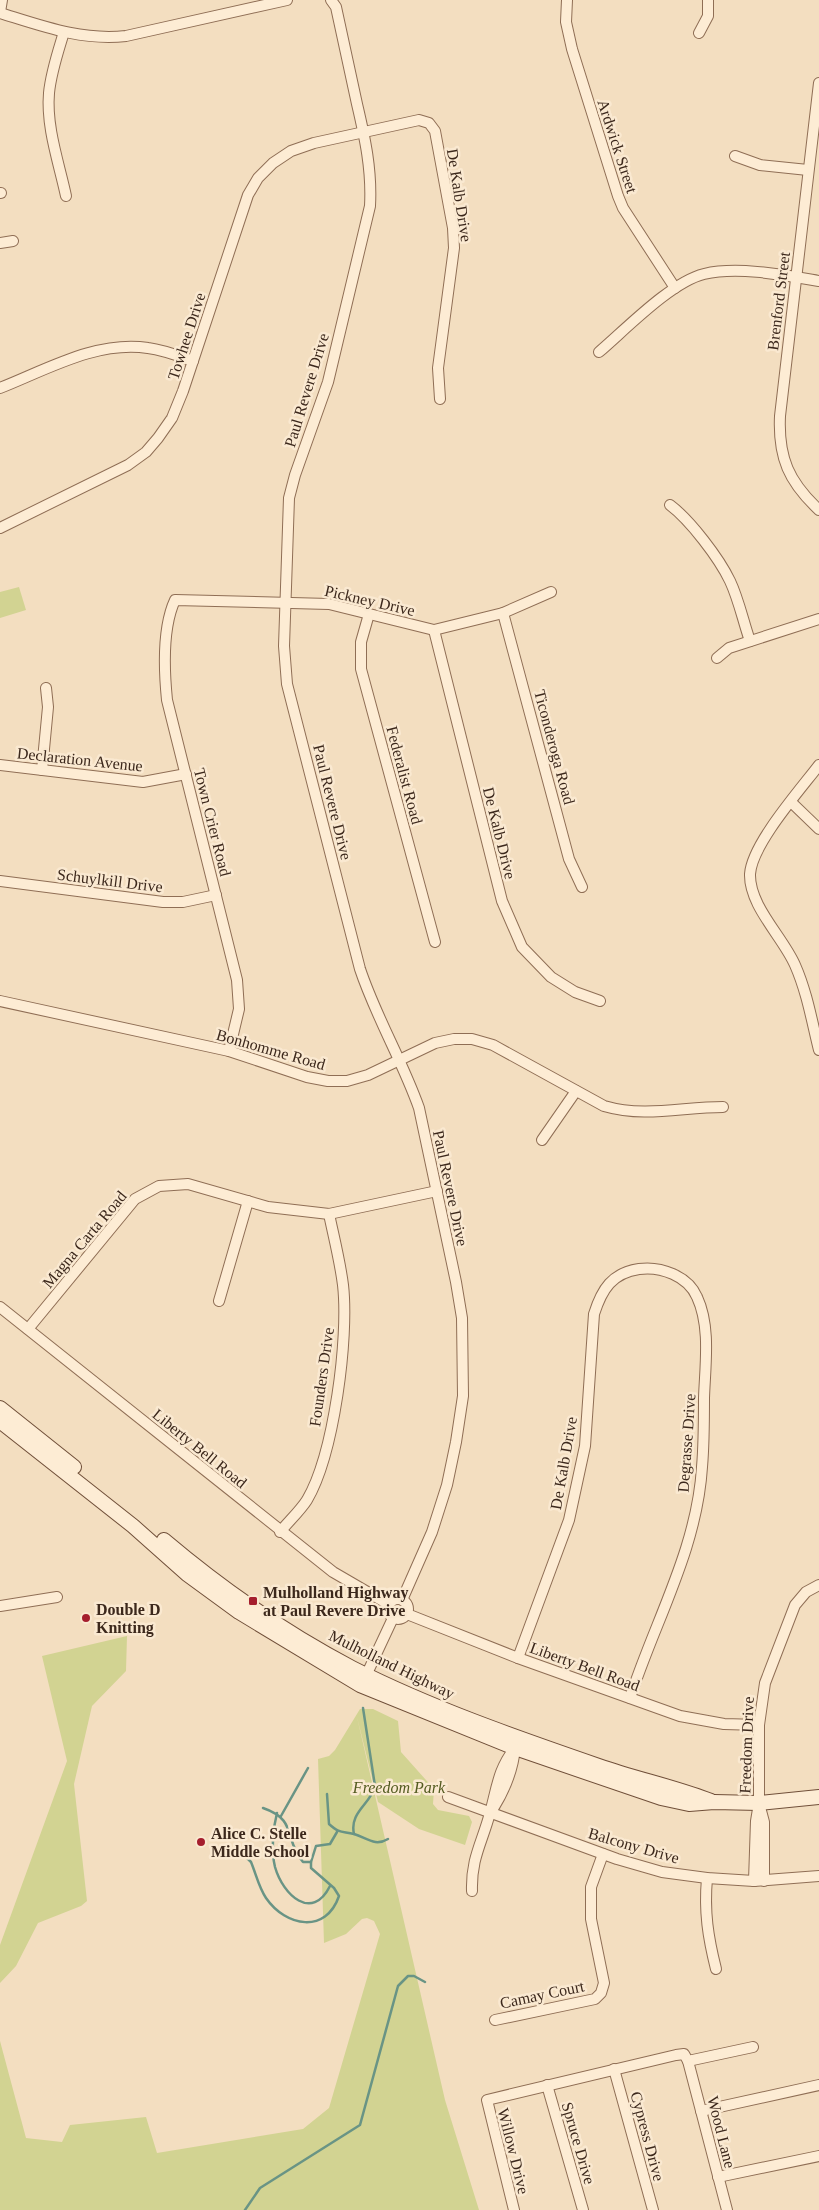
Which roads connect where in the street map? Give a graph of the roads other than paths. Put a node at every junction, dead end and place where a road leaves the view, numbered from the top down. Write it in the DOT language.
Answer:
graph roads {
  1 [pos="2,0"];
  2 [pos="287,0"];
  3 [pos="332,0"];
  4 [pos="567,0"];
  5 [pos="708,0"];
  6 [pos="0,12"];
  7 [pos="64,32"];
  8 [pos="699,33"];
  9 [pos="819,83"];
  10 [pos="363,132"];
  11 [pos="735,156"];
  12 [pos="808,170"];
  13 [pos="66,196"];
  14 [pos="13,241"];
  15 [pos="0,244"];
  16 [pos="797,277"];
  17 [pos="819,281"];
  18 [pos="675,288"];
  19 [pos="599,352"];
  20 [pos="193,361"];
  21 [pos="0,388"];
  22 [pos="440,399"];
  23 [pos="670,506"];
  24 [pos="819,510"];
  25 [pos="0,528"];
  26 [pos="551,592"];
  27 [pos="175,600"];
  28 [pos="286,602"];
  29 [pos="503,613"];
  30 [pos="369,614"];
  31 [pos="819,619"];
  32 [pos="434,630"];
  33 [pos="750,641"];
  34 [pos="717,658"];
  35 [pos="46,688"];
  36 [pos="0,765"];
  37 [pos="819,765"];
  38 [pos="42,770"];
  39 [pos="186,774"];
  40 [pos="791,802"];
  41 [pos="819,829"];
  42 [pos="0,881"];
  43 [pos="582,886"];
  44 [pos="216,895"];
  45 [pos="435,942"];
  46 [pos="0,1001"];
  47 [pos="600,1001"];
  48 [pos="819,1050"];
  49 [pos="229,1051"];
  50 [pos="398,1060"];
  51 [pos="576,1092"];
  52 [pos="723,1107"];
  53 [pos="542,1140"];
  54 [pos="437,1191"];
  55 [pos="248,1202"];
  56 [pos="329,1214"];
  57 [pos="651,1268"];
  58 [pos="219,1301"];
  59 [pos="0,1307"];
  60 [pos="28,1329"];
  61 [pos="0,1408"];
  62 [pos="0,1420"];
  63 [pos="280,1532"];
  64 [pos="819,1585"];
  65 [pos="57,1597"];
  66 [pos="402,1600"];
  67 [pos="388,1604"];
  68 [pos="0,1606"];
  69 [pos="407,1614"];
  70 [pos="393,1618"];
  71 [pos="518,1658"];
  72 [pos="365,1677"];
  73 [pos="630,1698"];
  74 [pos="759,1726"];
  75 [pos="517,1743"];
  76 [pos="448,1797"];
  77 [pos="819,1797"];
  78 [pos="759,1803"];
  79 [pos="491,1812"];
  80 [pos="603,1854"];
  81 [pos="819,1876"];
  82 [pos="707,1878"];
  83 [pos="759,1881"];
  84 [pos="472,1891"];
  85 [pos="716,1969"];
  86 [pos="495,2020"];
  87 [pos="752,2047"];
  88 [pos="688,2061"];
  89 [pos="614,2069"];
  90 [pos="547,2085"];
  91 [pos="819,2085"];
  92 [pos="701,2111"];
  93 [pos="819,2156"];
  94 [pos="718,2177"];
  95 [pos="514,2210"];
  96 [pos="583,2210"];
  97 [pos="653,2210"];
  98 [pos="727,2210"];
  1 -- 6 [label="street"];
  2 -- 7 [label="street"];
  3 -- 10 [label="street, Paul Revere Drive"];
  4 -- 18 [label="street, Ardwick Street"];
  5 -- 8 [label="street"];
  6 -- 7 [label="street"];
  7 -- 13 [label="street"];
  9 -- 12 [label="street, Brenford Street"];
  10 -- 20 [label="street, Towhee Drive"];
  10 -- 22 [label="street, De Kalb Drive"];
  10 -- 28 [label="street, Paul Revere Drive"];
  11 -- 12 [label="street"];
  12 -- 16 [label="street, Brenford Street"];
  14 -- 15 [label="street"];
  16 -- 17 [label="street"];
  16 -- 18 [label="street"];
  16 -- 24 [label="street, Brenford Street"];
  18 -- 19 [label="street"];
  20 -- 21 [label="street"];
  20 -- 25 [label="street, Towhee Drive"];
  23 -- 33 [label="street"];
  26 -- 29 [label="street, Pickney Drive"];
  27 -- 28 [label="street, Pickney Drive"];
  27 -- 39 [label="street, Town Crier Road"];
  28 -- 30 [label="street, Pickney Drive"];
  28 -- 50 [label="street, Paul Revere Drive"];
  29 -- 32 [label="street, Pickney Drive"];
  29 -- 43 [label="street, Ticonderoga Road"];
  30 -- 32 [label="street, Pickney Drive"];
  30 -- 45 [label="street, Federalist Road"];
  31 -- 33 [label="street"];
  32 -- 47 [label="street, De Kalb Drive"];
  33 -- 34 [label="street"];
  35 -- 38 [label="street"];
  36 -- 38 [label="street, Declaration Avenue"];
  37 -- 40 [label="street"];
  38 -- 39 [label="street, Declaration Avenue"];
  39 -- 44 [label="street, Town Crier Road"];
  40 -- 41 [label="street"];
  40 -- 48 [label="street"];
  42 -- 44 [label="street, Schuylkill Drive"];
  44 -- 49 [label="street, Town Crier Road"];
  46 -- 49 [label="street, Bonhomme Road"];
  49 -- 50 [label="street, Bonhomme Road"];
  50 -- 51 [label="street, Bonhomme Road"];
  50 -- 54 [label="street, Paul Revere Drive"];
  51 -- 52 [label="street, Bonhomme Road"];
  51 -- 53 [label="street"];
  54 -- 56 [label="street, Magna Carta Road"];
  54 -- 66 [label="street, Paul Revere Drive"];
  55 -- 56 [label="street, Magna Carta Road"];
  55 -- 58 [label="street"];
  55 -- 60 [label="street, Magna Carta Road"];
  56 -- 63 [label="street, Founders Drive"];
  57 -- 71 [label="street, De Kalb Drive"];
  57 -- 73 [label="street, Degrasse Drive"];
  59 -- 60 [label="street, Liberty Bell Road"];
  60 -- 63 [label="street, Liberty Bell Road"];
  61 -- 72 [label="main road, Mulholland Highway"];
  62 -- 75 [label="main road, Mulholland Highway"];
  63 -- 67 [label="street, Liberty Bell Road"];
  64 -- 74 [label="street, Freedom Drive"];
  65 -- 68 [label="street"];
  66 -- 67 [label="street"];
  66 -- 69 [label="street"];
  67 -- 70 [label="street"];
  69 -- 70 [label="street"];
  69 -- 71 [label="street, Liberty Bell Road"];
  70 -- 72 [label="street"];
  71 -- 73 [label="street, Liberty Bell Road"];
  72 -- 75 [label="main road, Mulholland Highway"];
  73 -- 74 [label="street, Liberty Bell Road"];
  74 -- 78 [label="street, Freedom Drive"];
  75 -- 78 [label="main road, Mulholland Highway"];
  75 -- 79 [label="street"];
  76 -- 79 [label="street, Balcony Drive"];
  77 -- 78 [label="main road, Mulholland Highway"];
  78 -- 83 [label="street, Freedom Drive"];
  79 -- 80 [label="street, Balcony Drive"];
  79 -- 84 [label="street"];
  80 -- 82 [label="street, Balcony Drive"];
  80 -- 86 [label="street, Camay Court"];
  81 -- 83 [label="street, Balcony Drive"];
  82 -- 83 [label="street, Balcony Drive"];
  82 -- 85 [label="street"];
  87 -- 88 [label="street"];
  88 -- 89 [label="street"];
  88 -- 92 [label="street, Wood Lane"];
  89 -- 90 [label="street"];
  89 -- 97 [label="street, Cypress Drive"];
  90 -- 95 [label="street, Willow Drive"];
  90 -- 96 [label="street, Spruce Drive"];
  91 -- 92 [label="street"];
  92 -- 94 [label="street, Wood Lane"];
  93 -- 94 [label="street"];
  94 -- 98 [label="street, Wood Lane"];
}
